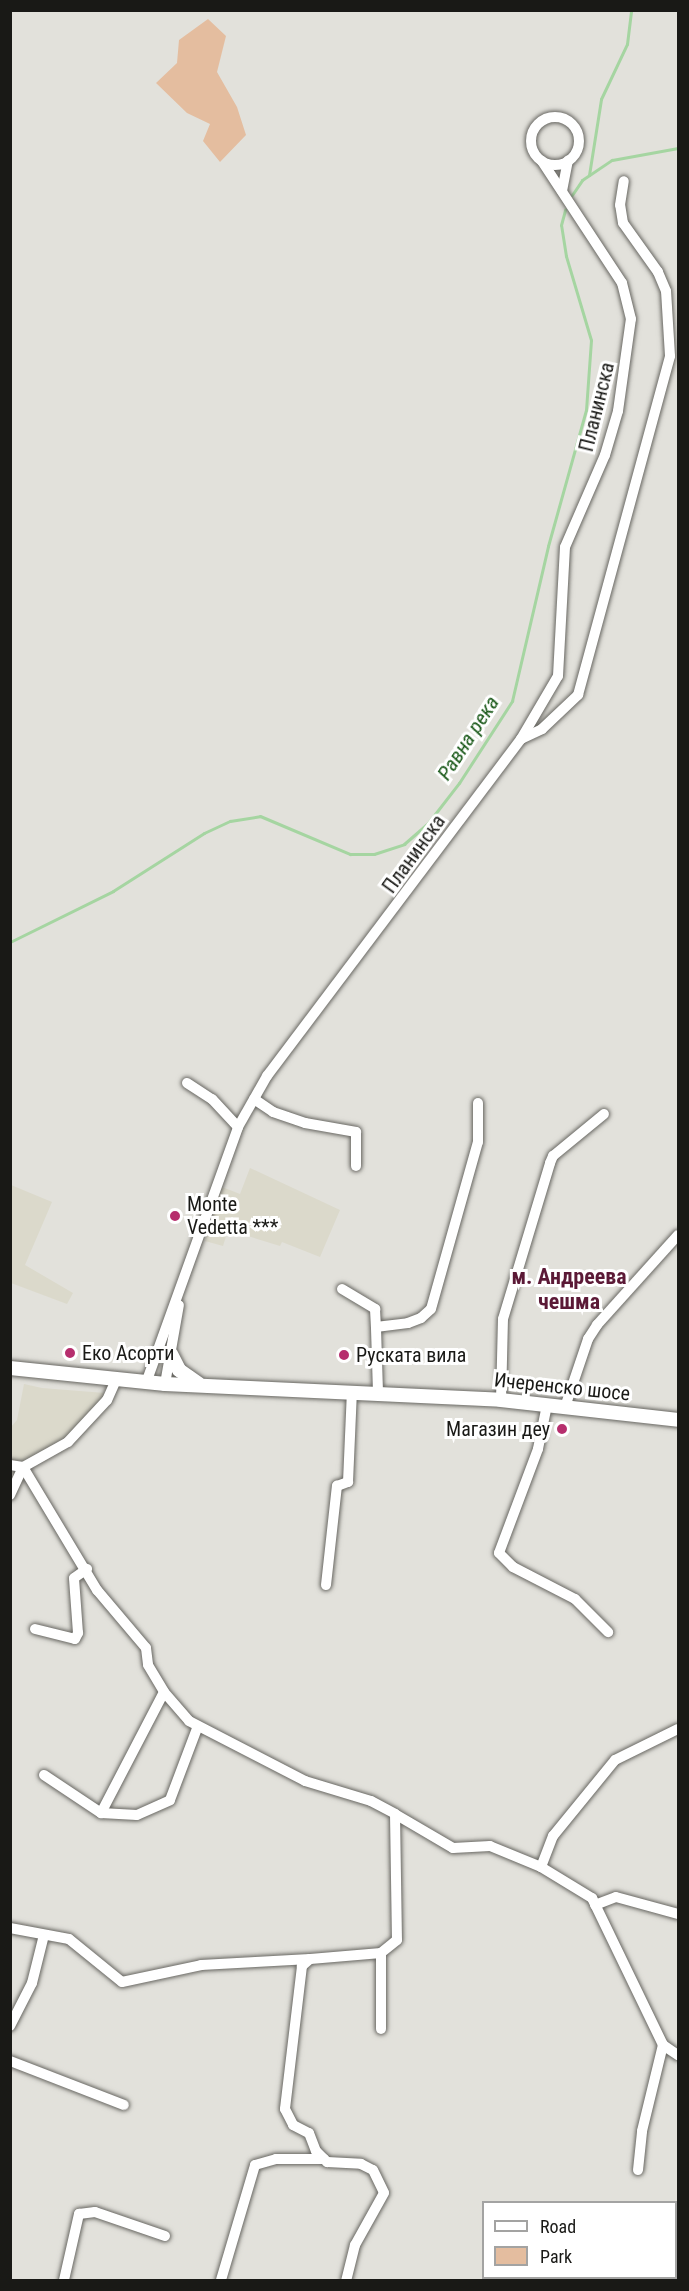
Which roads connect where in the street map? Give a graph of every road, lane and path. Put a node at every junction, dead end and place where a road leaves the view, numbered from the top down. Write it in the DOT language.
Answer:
graph roads {
  1 [pos="542,161"];
  2 [pos="568,161"];
  3 [pos="624,181"];
  4 [pos="562,191"];
  5 [pos="521,739"];
  6 [pos="187,1083"];
  7 [pos="254,1099"];
  8 [pos="478,1103"];
  9 [pos="604,1113"];
  10 [pos="238,1127"];
  11 [pos="356,1166"];
  12 [pos="678,1235"];
  13 [pos="183,1286"];
  14 [pos="342,1289"];
  15 [pos="376,1327"];
  16 [pos="171,1354"];
  17 [pos="10,1368"];
  18 [pos="116,1380"];
  19 [pos="146,1383"];
  20 [pos="165,1384"];
  21 [pos="204,1386"];
  22 [pos="352,1391"];
  23 [pos="378,1392"];
  24 [pos="501,1400"];
  25 [pos="547,1405"];
  26 [pos="565,1407"];
  27 [pos="678,1420"];
  28 [pos="10,1465"];
  29 [pos="23,1467"];
  30 [pos="10,1495"];
  31 [pos="87,1569"];
  32 [pos="326,1585"];
  33 [pos="36,1629"];
  34 [pos="608,1632"];
  35 [pos="164,1692"];
  36 [pos="198,1726"];
  37 [pos="678,1729"];
  38 [pos="44,1775"];
  39 [pos="101,1814"];
  40 [pos="395,1814"];
  41 [pos="541,1867"];
  42 [pos="595,1905"];
  43 [pos="678,1914"];
  44 [pos="10,1928"];
  45 [pos="44,1935"];
  46 [pos="381,1953"];
  47 [pos="310,1959"];
  48 [pos="10,2026"];
  49 [pos="381,2029"];
  50 [pos="663,2045"];
  51 [pos="678,2055"];
  52 [pos="10,2061"];
  53 [pos="124,2105"];
  54 [pos="324,2159"];
  55 [pos="638,2170"];
  56 [pos="165,2236"];
  57 [pos="64,2280"];
  58 [pos="221,2280"];
  59 [pos="346,2280"];
  1 -- 2 [label="street"];
  1 -- 2 [label="street"];
  1 -- 4 [label="street, Планинска"];
  2 -- 4 [label="street"];
  3 -- 5 [label="street"];
  4 -- 5 [label="street, Планинска"];
  5 -- 7 [label="street, Планинска"];
  6 -- 10 [label="street"];
  7 -- 10 [label="street, Планинска"];
  7 -- 11 [label="street"];
  8 -- 15 [label="street"];
  9 -- 24 [label="street"];
  10 -- 13 [label="street, Планинска"];
  12 -- 26 [label="street"];
  13 -- 16 [label="street"];
  13 -- 19 [label="street"];
  14 -- 15 [label="street"];
  15 -- 23 [label="street"];
  16 -- 20 [label="street"];
  16 -- 21 [label="street"];
  17 -- 18 [label="street, Ичеренско шосе"];
  18 -- 19 [label="street, Ичеренско шосе"];
  18 -- 29 [label="street"];
  19 -- 20 [label="street, Ичеренско шосе"];
  20 -- 21 [label="street, Ичеренско шосе"];
  21 -- 22 [label="street, Ичеренско шосе"];
  22 -- 23 [label="street, Ичеренско шосе"];
  22 -- 32 [label="street"];
  23 -- 24 [label="street, Ичеренско шосе"];
  24 -- 25 [label="street, Ичеренско шосе"];
  25 -- 26 [label="street, Ичеренско шосе"];
  25 -- 34 [label="street"];
  26 -- 27 [label="street, Ичеренско шосе"];
  28 -- 29 [label="street"];
  29 -- 30 [label="street"];
  29 -- 31 [label="street"];
  31 -- 33 [label="street"];
  31 -- 35 [label="street"];
  35 -- 36 [label="street"];
  35 -- 39 [label="street"];
  36 -- 39 [label="street"];
  36 -- 40 [label="street"];
  37 -- 41 [label="street"];
  38 -- 39 [label="street"];
  40 -- 41 [label="street"];
  40 -- 46 [label="street"];
  41 -- 42 [label="street"];
  42 -- 43 [label="street"];
  42 -- 50 [label="street"];
  44 -- 45 [label="street"];
  45 -- 47 [label="street"];
  45 -- 48 [label="street"];
  46 -- 47 [label="street"];
  46 -- 49 [label="street"];
  47 -- 54 [label="street"];
  50 -- 51 [label="street"];
  50 -- 55 [label="street"];
  52 -- 53 [label="street"];
  54 -- 58 [label="street"];
  54 -- 59 [label="street"];
  56 -- 57 [label="street"];
}
